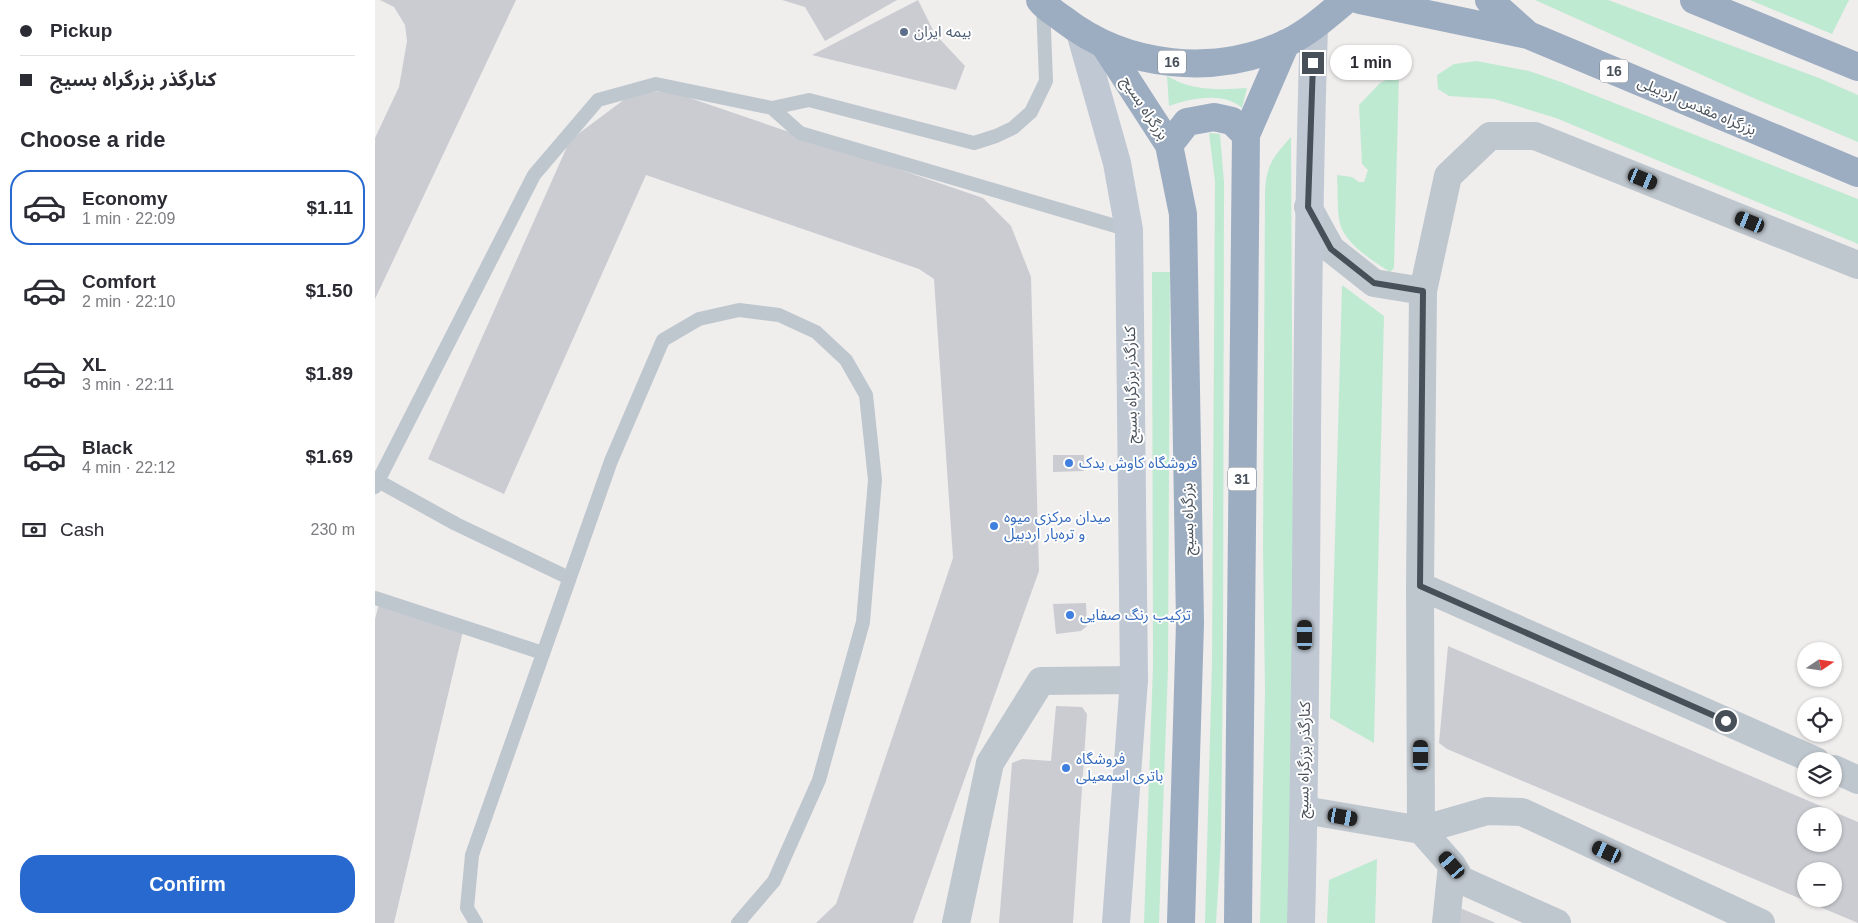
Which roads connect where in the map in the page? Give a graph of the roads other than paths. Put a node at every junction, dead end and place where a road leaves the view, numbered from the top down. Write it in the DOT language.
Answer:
graph roads {
  1 [pos="1345,0"];
  2 [pos="1360,0"];
  3 [pos="1489,0"];
  4 [pos="1694,0"];
  5 [pos="1041,2"];
  6 [pos="1314,27"];
  7 [pos="1079,32"];
  8 [pos="1528,35"];
  9 [pos="1287,43"];
  10 [pos="1105,46"];
  11 [pos="1858,67"];
  12 [pos="772,108"];
  13 [pos="1246,135"];
  14 [pos="1169,145"];
  15 [pos="1858,173"];
  16 [pos="1308,207"];
  17 [pos="1129,230"];
  18 [pos="1858,265"];
  19 [pos="1423,291"];
  20 [pos="377,484"];
  21 [pos="569,578"];
  22 [pos="1420,586"];
  23 [pos="375,598"];
  24 [pos="543,653"];
  25 [pos="1134,680"];
  26 [pos="1797,753"];
  27 [pos="1842,773"];
  28 [pos="1858,780"];
  29 [pos="1304,810"];
  30 [pos="1421,830"];
  31 [pos="1452,865"];
  32 [pos="475,923"];
  33 [pos="738,923"];
  34 [pos="956,923"];
  35 [pos="1116,923"];
  36 [pos="1181,923"];
  37 [pos="1238,923"];
  38 [pos="1301,923"];
  39 [pos="1445,923"];
  40 [pos="1557,923"];
  41 [pos="1761,923"];
  1 -- 6 [label="highway, 16"];
  2 -- 8 [label="highway, بزرگراه مقدس اردبیلی / 16"];
  3 -- 8 [label="highway"];
  4 -- 11 [label="highway"];
  5 -- 7 [label="highway, 16"];
  5 -- 12 [label="lane"];
  6 -- 9 [label="highway, 16"];
  6 -- 16 [label="main road, کنارگذر بزرگراه بسیج"];
  7 -- 10 [label="highway, 16"];
  7 -- 17 [label="main road, کنارگذر بزرگراه بسیج"];
  8 -- 15 [label="highway, بزرگراه مقدس اردبیلی / 16"];
  9 -- 10 [label="highway, 16"];
  9 -- 13 [label="highway, 31"];
  10 -- 14 [label="highway, بزرگراه بسیج"];
  12 -- 17 [label="lane"];
  12 -- 20 [label="lane"];
  13 -- 14 [label="highway"];
  13 -- 37 [label="highway, 31"];
  14 -- 36 [label="highway, بزرگراه بسیج"];
  16 -- 19 [label="street"];
  16 -- 29 [label="main road, کنارگذر بزرگراه بسیج"];
  17 -- 25 [label="main road, کنارگذر بزرگراه بسیج"];
  18 -- 19 [label="street"];
  19 -- 22 [label="street"];
  20 -- 21 [label="lane"];
  21 -- 24 [label="lane"];
  21 -- 33 [label="lane"];
  22 -- 26 [label="street"];
  22 -- 30 [label="street"];
  23 -- 24 [label="lane"];
  24 -- 32 [label="lane"];
  25 -- 34 [label="street"];
  25 -- 35 [label="main road, کنارگذر بزرگراه بسیج"];
  27 -- 28 [label="street"];
  29 -- 30 [label="street"];
  29 -- 38 [label="main road, کنارگذر بزرگراه بسیج"];
  30 -- 31 [label="street"];
  30 -- 41 [label="street"];
  31 -- 39 [label="street"];
  31 -- 40 [label="street"];
}
